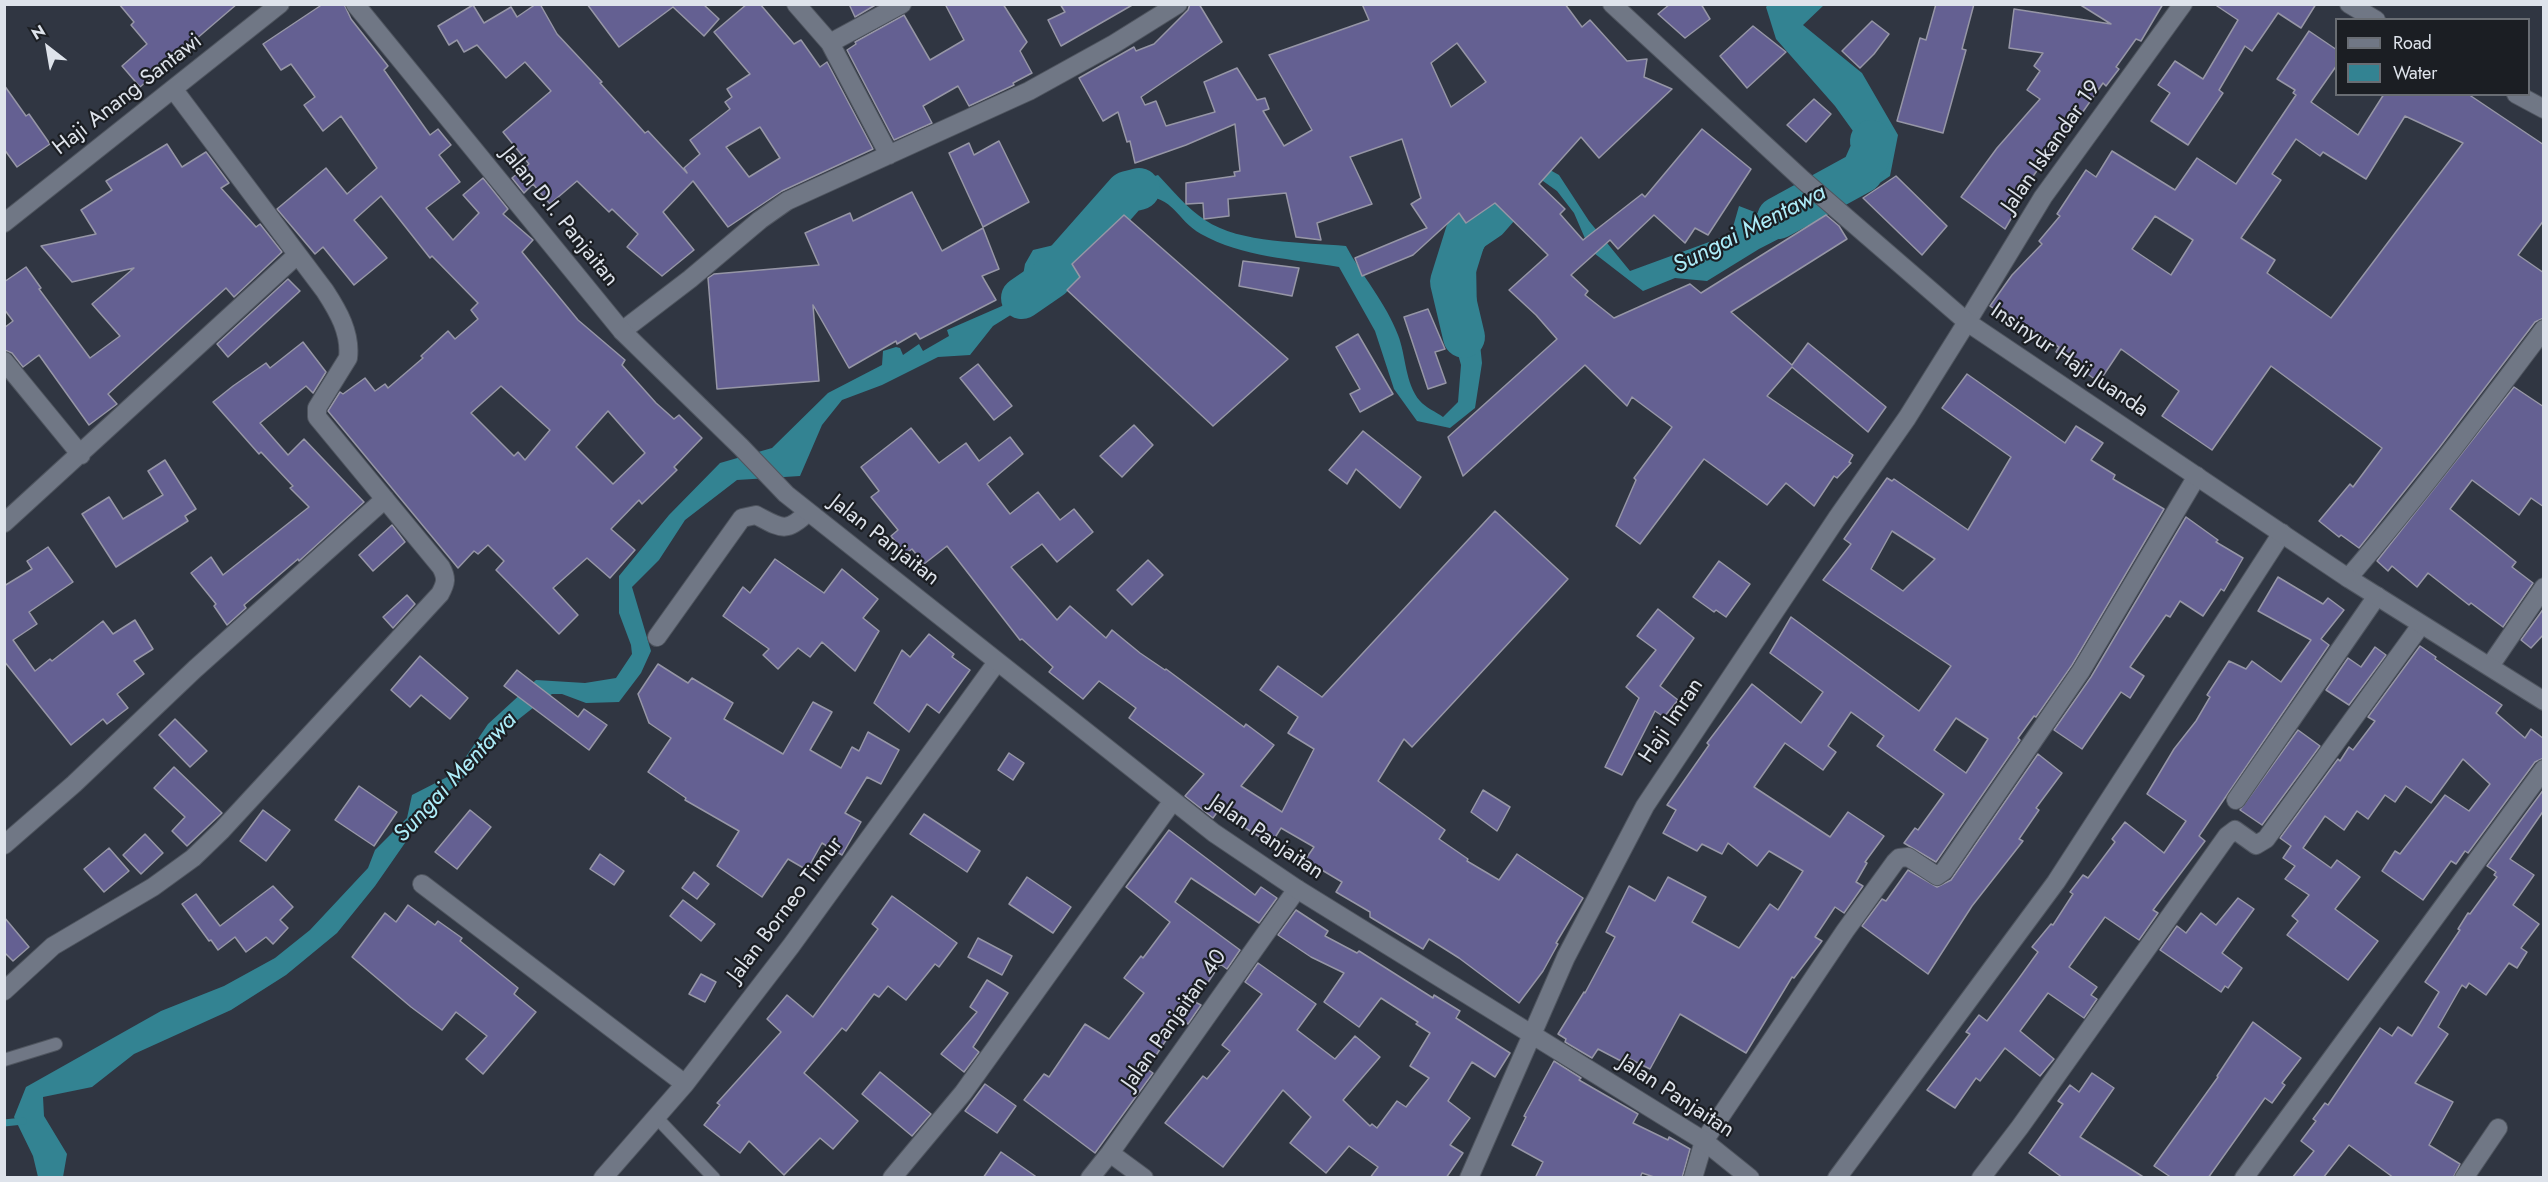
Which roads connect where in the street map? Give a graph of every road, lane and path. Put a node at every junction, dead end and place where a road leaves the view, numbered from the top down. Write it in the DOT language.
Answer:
graph roads {
  1 [pos="280,4"];
  2 [pos="355,4"];
  3 [pos="796,4"];
  4 [pos="902,4"];
  5 [pos="1178,4"];
  6 [pos="1612,4"];
  7 [pos="2183,4"];
  8 [pos="2349,4"];
  9 [pos="2373,18"];
  10 [pos="830,43"];
  11 [pos="174,90"];
  12 [pos="2520,96"];
  13 [pos="2544,109"];
  14 [pos="889,155"];
  15 [pos="4,223"];
  16 [pos="297,255"];
  17 [pos="1968,322"];
  18 [pos="2544,329"];
  19 [pos="622,331"];
  20 [pos="4,361"];
  21 [pos="741,447"];
  22 [pos="81,455"];
  23 [pos="2197,476"];
  24 [pos="385,499"];
  25 [pos="807,512"];
  26 [pos="4,523"];
  27 [pos="2282,533"];
  28 [pos="2348,578"];
  29 [pos="2544,587"];
  30 [pos="2377,596"];
  31 [pos="2421,625"];
  32 [pos="657,637"];
  33 [pos="997,662"];
  34 [pos="2490,666"];
  35 [pos="2544,700"];
  36 [pos="2544,769"];
  37 [pos="2236,800"];
  38 [pos="1172,802"];
  39 [pos="4,845"];
  40 [pos="422,884"];
  41 [pos="1297,889"];
  42 [pos="4,991"];
  43 [pos="1531,1033"];
  44 [pos="56,1044"];
  45 [pos="4,1060"];
  46 [pos="685,1084"];
  47 [pos="656,1117"];
  48 [pos="2498,1128"];
  49 [pos="1704,1141"];
  50 [pos="1110,1153"];
  51 [pos="603,1178"];
  52 [pos="714,1178"];
  53 [pos="892,1178"];
  54 [pos="1090,1178"];
  55 [pos="1144,1178"];
  56 [pos="1468,1178"];
  57 [pos="1693,1178"];
  58 [pos="1750,1178"];
  59 [pos="1837,1178"];
  60 [pos="1981,1178"];
  61 [pos="2244,1178"];
  62 [pos="2464,1178"];
  1 -- 11 [label="street, Haji Anang Santawi"];
  2 -- 19 [label="street, Jalan D.I. Panjaitan"];
  3 -- 10 [label="street"];
  4 -- 10 [label="street"];
  5 -- 14 [label="street"];
  6 -- 17 [label="street, Insinyur Haji Juanda"];
  7 -- 17 [label="street, Jalan Iskandar 19"];
  8 -- 9 [label="street"];
  10 -- 14 [label="street"];
  11 -- 15 [label="street, Haji Anang Santawi"];
  11 -- 16 [label="street"];
  12 -- 13 [label="street"];
  14 -- 19 [label="street"];
  16 -- 22 [label="street"];
  16 -- 24 [label="street"];
  17 -- 23 [label="street, Insinyur Haji Juanda"];
  17 -- 43 [label="street, Haji Imran"];
  18 -- 28 [label="street"];
  19 -- 21 [label="street, Jalan D.I. Panjaitan"];
  20 -- 22 [label="street"];
  21 -- 25 [label="street, Jalan Panjaitan"];
  22 -- 26 [label="street"];
  23 -- 27 [label="street, Insinyur Haji Juanda"];
  23 -- 49 [label="street"];
  24 -- 39 [label="street"];
  24 -- 42 [label="street"];
  25 -- 32 [label="street"];
  25 -- 33 [label="street, Jalan Panjaitan"];
  27 -- 28 [label="street, Insinyur Haji Juanda"];
  27 -- 59 [label="street"];
  28 -- 30 [label="street, Insinyur Haji Juanda"];
  29 -- 34 [label="street"];
  30 -- 31 [label="street, Insinyur Haji Juanda"];
  30 -- 37 [label="street"];
  31 -- 34 [label="street, Insinyur Haji Juanda"];
  31 -- 60 [label="street"];
  33 -- 38 [label="street, Jalan Panjaitan"];
  33 -- 46 [label="street, Jalan Borneo Timur"];
  34 -- 35 [label="street, Insinyur Haji Juanda"];
  36 -- 61 [label="street"];
  38 -- 41 [label="street, Jalan Panjaitan"];
  38 -- 53 [label="street"];
  40 -- 46 [label="street"];
  41 -- 43 [label="street, Jalan Panjaitan"];
  41 -- 50 [label="street, Jalan Panjaitan 40"];
  43 -- 49 [label="street, Jalan Panjaitan"];
  43 -- 56 [label="street, Haji Imran"];
  44 -- 45 [label="lane"];
  46 -- 47 [label="street, Jalan Borneo Timur"];
  47 -- 51 [label="street, Jalan Borneo Timur"];
  47 -- 52 [label="lane"];
  48 -- 62 [label="street"];
  49 -- 57 [label="street"];
  49 -- 58 [label="street, Jalan Panjaitan"];
  50 -- 54 [label="street, Jalan Panjaitan 40"];
  50 -- 55 [label="street"];
}
